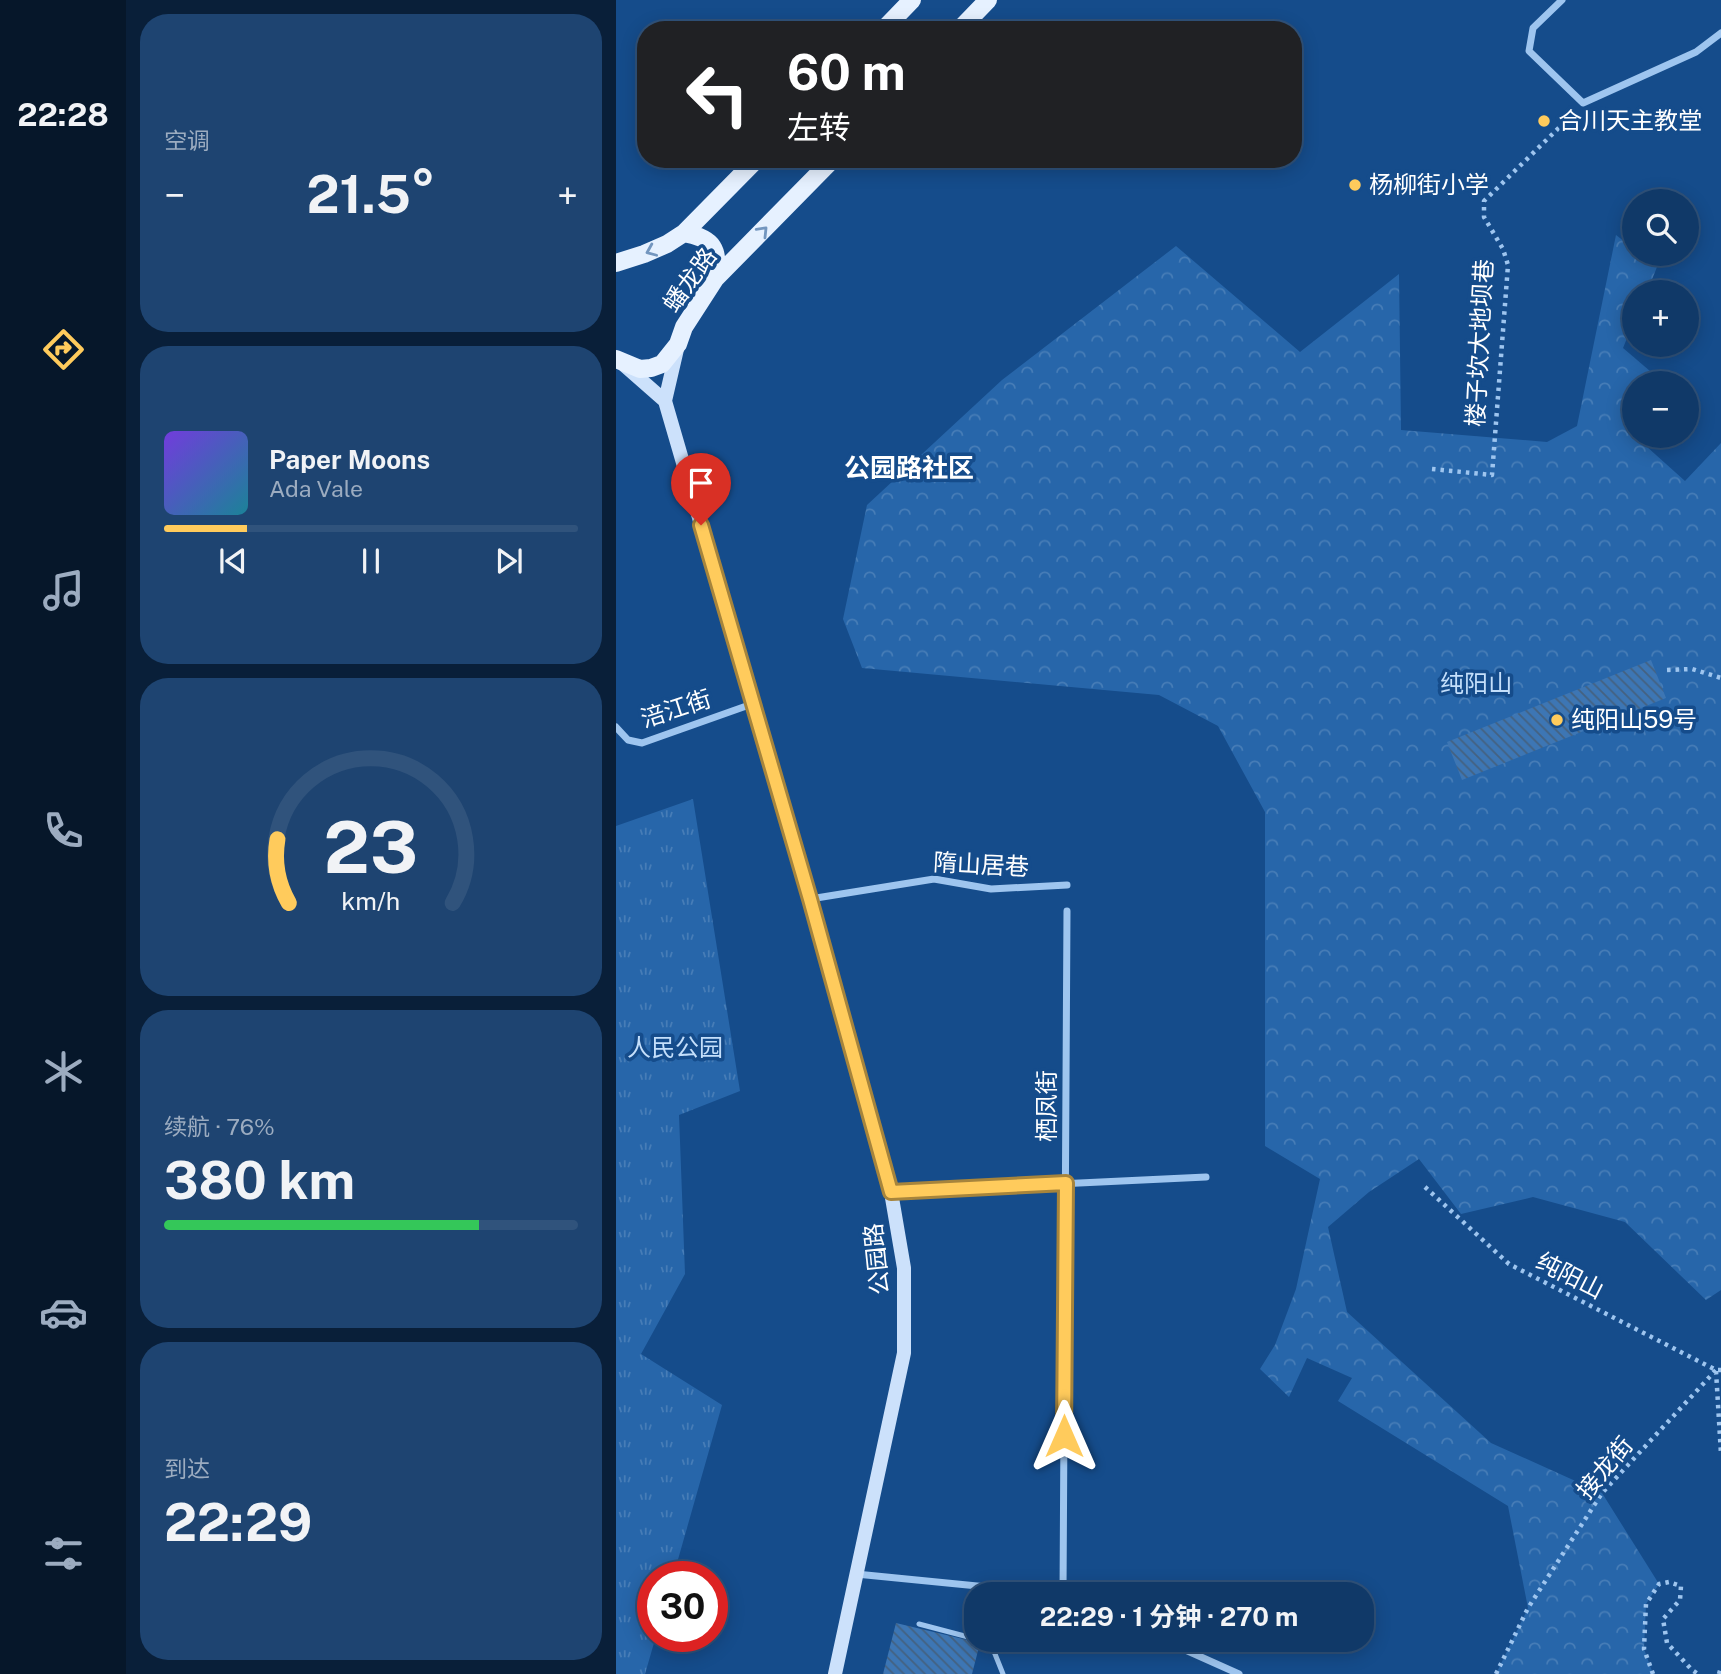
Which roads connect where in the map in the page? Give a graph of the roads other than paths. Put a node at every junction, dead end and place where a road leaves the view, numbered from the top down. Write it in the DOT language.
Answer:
graph roads {
  1 [pos="912,0"];
  2 [pos="988,0"];
  3 [pos="1562,0"];
  4 [pos="892,21"];
  5 [pos="968,21"];
  6 [pos="1721,33"];
  7 [pos="748,168"];
  8 [pos="824,168"];
  9 [pos="684,233"];
  10 [pos="616,263"];
  11 [pos="715,279"];
  12 [pos="678,344"];
  13 [pos="617,359"];
  14 [pos="665,401"];
  15 [pos="753,703"];
  16 [pos="616,727"];
  17 [pos="1067,886"];
  18 [pos="810,899"];
  19 [pos="1067,911"];
  20 [pos="1206,1177"];
  21 [pos="1066,1183"];
  22 [pos="891,1192"];
  23 [pos="856,1574"];
  24 [pos="1061,1582"];
  25 [pos="964,1585"];
  26 [pos="919,1624"];
  27 [pos="964,1635"];
  28 [pos="994,1652"];
  29 [pos="1190,1652"];
  30 [pos="835,1674"];
  31 [pos="1003,1674"];
  32 [pos="1239,1674"];
  1 -- 4 [label="main road"];
  2 -- 5 [label="main road"];
  3 -- 6 [label="street"];
  7 -- 9 [label="main road, 蟠龙路"];
  11 -- 8 [label="main road, 蟠龙路, one-way"];
  9 -- 10 [label="main road, 蟠龙路, one-way"];
  9 -- 11 [label="main road"];
  11 -- 12 [label="main road, 蟠龙路"];
  12 -- 13 [label="main road"];
  12 -- 14 [label="main road, 蟠龙路"];
  13 -- 14 [label="main road"];
  14 -- 15 [label="main road, 公园路"];
  15 -- 16 [label="street, 涪江街"];
  15 -- 18 [label="main road, 公园路"];
  17 -- 18 [label="street, 隋山居巷"];
  18 -- 22 [label="main road, 公园路"];
  19 -- 21 [label="street, 栖凤街"];
  20 -- 21 [label="street"];
  21 -- 22 [label="street"];
  21 -- 24 [label="street, 栖凤街"];
  22 -- 23 [label="main road, 公园路"];
  23 -- 25 [label="street"];
  23 -- 30 [label="main road, 公园路"];
  26 -- 27 [label="lane"];
  28 -- 31 [label="lane"];
  29 -- 32 [label="street"];
}
